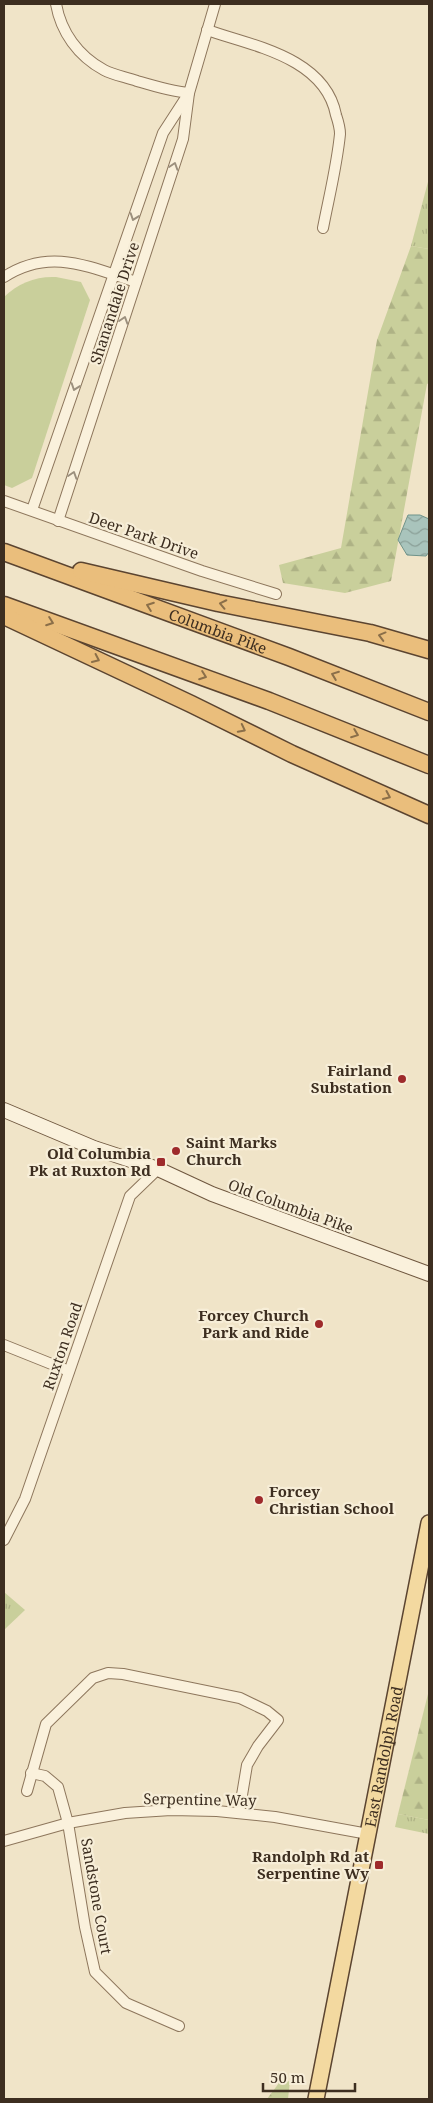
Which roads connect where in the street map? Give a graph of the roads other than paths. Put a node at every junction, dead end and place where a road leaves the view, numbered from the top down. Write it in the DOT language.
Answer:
graph roads {
  1 [pos="56,4"];
  2 [pos="215,4"];
  3 [pos="207,30"];
  4 [pos="189,93"];
  5 [pos="324,228"];
  6 [pos="114,275"];
  7 [pos="4,277"];
  8 [pos="136,282"];
  9 [pos="4,501"];
  10 [pos="32,510"];
  11 [pos="58,521"];
  12 [pos="7,553"];
  13 [pos="276,594"];
  14 [pos="4,605"];
  15 [pos="4,616"];
  16 [pos="429,650"];
  17 [pos="429,712"];
  18 [pos="429,765"];
  19 [pos="429,815"];
  20 [pos="4,1110"];
  21 [pos="158,1169"];
  22 [pos="429,1274"];
  23 [pos="4,1345"];
  24 [pos="69,1372"];
  25 [pos="8,1518"];
  26 [pos="429,1523"];
  27 [pos="429,1538"];
  28 [pos="4,1540"];
  29 [pos="422,1561"];
  30 [pos="31,1773"];
  31 [pos="26,1791"];
  32 [pos="239,1813"];
  33 [pos="68,1823"];
  34 [pos="368,1834"];
  35 [pos="4,1841"];
  36 [pos="179,2026"];
  37 [pos="316,2099"];
  1 -- 4 [label="street"];
  2 -- 3 [label="street, Shanandale Drive"];
  3 -- 4 [label="street, Shanandale Drive"];
  3 -- 5 [label="street"];
  4 -- 6 [label="street, Shanandale Drive, one-way"];
  8 -- 4 [label="street, Shanandale Drive, one-way"];
  6 -- 7 [label="street"];
  6 -- 8 [label="street"];
  6 -- 10 [label="street, Shanandale Drive, one-way"];
  11 -- 8 [label="street, Shanandale Drive, one-way"];
  9 -- 10 [label="street, Deer Park Drive"];
  10 -- 11 [label="street, Deer Park Drive"];
  11 -- 13 [label="street, Deer Park Drive"];
  16 -- 12 [label="highway, one-way"];
  17 -- 12 [label="highway, Columbia Pike, one-way"];
  14 -- 18 [label="highway, one-way"];
  15 -- 19 [label="highway, one-way"];
  20 -- 21 [label="main road, Old Columbia Pike"];
  21 -- 22 [label="main road, Old Columbia Pike"];
  21 -- 24 [label="street, Ruxton Road"];
  23 -- 24 [label="street"];
  24 -- 25 [label="street, Ruxton Road"];
  25 -- 28 [label="street, Ruxton Road"];
  26 -- 29 [label="main road, East Randolph Road"];
  27 -- 29 [label="main road, East Randolph Road"];
  29 -- 34 [label="main road, East Randolph Road"];
  30 -- 31 [label="street"];
  30 -- 32 [label="street"];
  30 -- 33 [label="street, Sandstone Court"];
  32 -- 33 [label="street, Serpentine Way"];
  32 -- 34 [label="street, Serpentine Way"];
  33 -- 35 [label="street, Serpentine Way"];
  33 -- 36 [label="street, Sandstone Court"];
  34 -- 37 [label="main road, East Randolph Road"];
}
